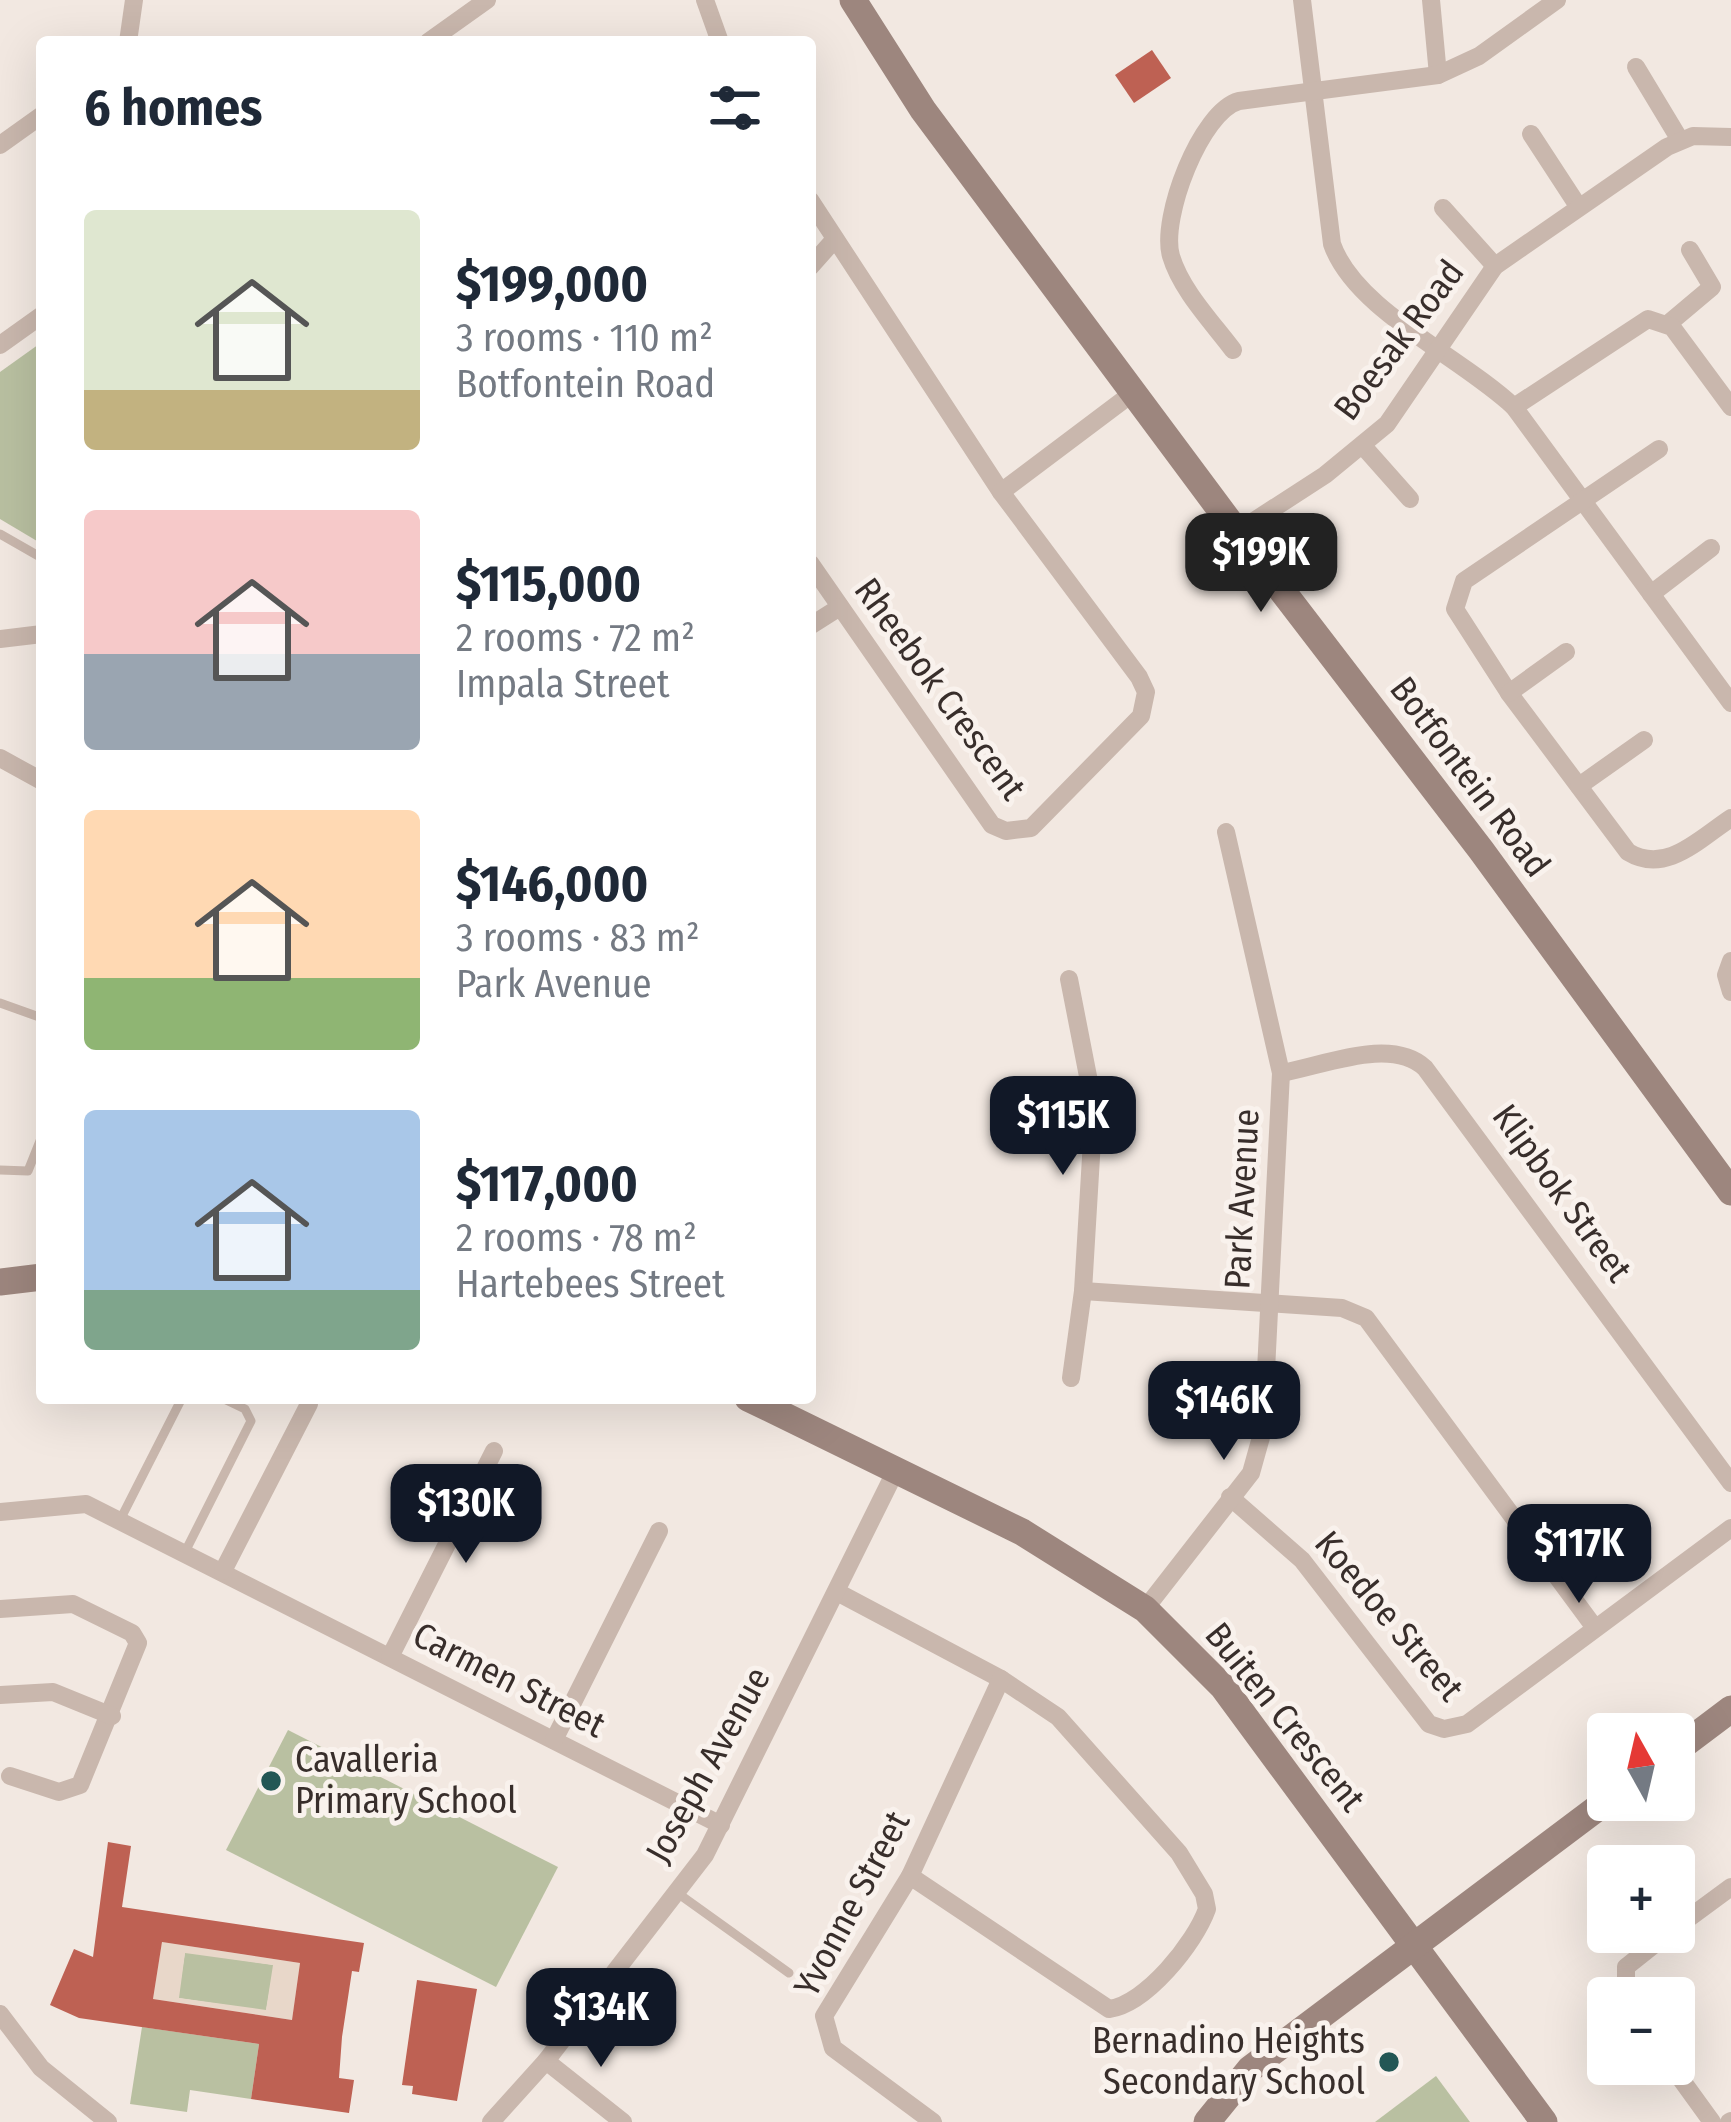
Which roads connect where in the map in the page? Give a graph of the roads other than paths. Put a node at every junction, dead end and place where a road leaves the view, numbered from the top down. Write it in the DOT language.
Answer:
graph roads {
  1 [pos="134,0"];
  2 [pos="487,0"];
  3 [pos="705,0"];
  4 [pos="853,0"];
  5 [pos="1302,0"];
  6 [pos="1431,0"];
  7 [pos="1557,0"];
  8 [pos="129,36"];
  9 [pos="442,36"];
  10 [pos="718,36"];
  11 [pos="1636,67"];
  12 [pos="1438,75"];
  13 [pos="1311,91"];
  14 [pos="36,119"];
  15 [pos="1531,134"];
  16 [pos="1731,137"];
  17 [pos="1680,140"];
  18 [pos="0,145"];
  19 [pos="1579,206"];
  20 [pos="1443,208"];
  21 [pos="816,210"];
  22 [pos="834,240"];
  23 [pos="1690,250"];
  24 [pos="816,260"];
  25 [pos="1495,266"];
  26 [pos="36,319"];
  27 [pos="1668,324"];
  28 [pos="0,345"];
  29 [pos="1442,348"];
  30 [pos="1233,350"];
  31 [pos="1134,392"];
  32 [pos="1729,400"];
  33 [pos="1514,407"];
  34 [pos="1363,446"];
  35 [pos="1659,449"];
  36 [pos="1001,492"];
  37 [pos="1410,499"];
  38 [pos="1579,500"];
  39 [pos="1237,532"];
  40 [pos="0,534"];
  41 [pos="1711,548"];
  42 [pos="36,555"];
  43 [pos="816,572"];
  44 [pos="1651,594"];
  45 [pos="840,607"];
  46 [pos="816,622"];
  47 [pos="36,635"];
  48 [pos="0,639"];
  49 [pos="1566,652"];
  50 [pos="1724,679"];
  51 [pos="1509,693"];
  52 [pos="1731,703"];
  53 [pos="1644,740"];
  54 [pos="0,758"];
  55 [pos="36,778"];
  56 [pos="1579,787"];
  57 [pos="1731,818"];
  58 [pos="1226,832"];
  59 [pos="1731,961"];
  60 [pos="1069,979"];
  61 [pos="1731,992"];
  62 [pos="0,1004"];
  63 [pos="36,1016"];
  64 [pos="1281,1073"];
  65 [pos="36,1151"];
  66 [pos="0,1170"];
  67 [pos="1731,1192"];
  68 [pos="36,1277"];
  69 [pos="0,1282"];
  70 [pos="1083,1291"];
  71 [pos="1269,1303"];
  72 [pos="1071,1378"];
  73 [pos="179,1404"];
  74 [pos="235,1404"];
  75 [pos="309,1404"];
  76 [pos="760,1404"];
  77 [pos="494,1451"];
  78 [pos="896,1470"];
  79 [pos="1731,1483"];
  80 [pos="1230,1497"];
  81 [pos="0,1512"];
  82 [pos="120,1520"];
  83 [pos="1731,1528"];
  84 [pos="659,1531"];
  85 [pos="185,1552"];
  86 [pos="223,1571"];
  87 [pos="837,1592"];
  88 [pos="0,1609"];
  89 [pos="1145,1609"];
  90 [pos="1595,1628"];
  91 [pos="390,1657"];
  92 [pos="1001,1678"];
  93 [pos="0,1695"];
  94 [pos="1731,1709"];
  95 [pos="112,1716"];
  96 [pos="1695,1736"];
  97 [pos="554,1740"];
  98 [pos="10,1776"];
  99 [pos="1587,1815"];
  100 [pos="721,1825"];
  101 [pos="910,1876"];
  102 [pos="1731,1887"];
  103 [pos="676,1892"];
  104 [pos="1695,1913"];
  105 [pos="1414,1942"];
  106 [pos="1643,1953"];
  107 [pos="789,1973"];
  108 [pos="1626,1977"];
  109 [pos="0,2014"];
  110 [pos="546,2061"];
  111 [pos="1685,2085"];
  112 [pos="108,2122"];
  113 [pos="491,2122"];
  114 [pos="623,2122"];
  115 [pos="933,2122"];
  116 [pos="1207,2122"];
  117 [pos="1544,2122"];
  118 [pos="1712,2122"];
  1 -- 8 [label="street"];
  2 -- 9 [label="street"];
  3 -- 10 [label="street"];
  4 -- 31 [label="street, Botfontein Road"];
  5 -- 13 [label="street"];
  6 -- 12 [label="street"];
  7 -- 12 [label="street"];
  11 -- 17 [label="street"];
  12 -- 13 [label="street"];
  13 -- 29 [label="street"];
  13 -- 30 [label="street"];
  14 -- 18 [label="street"];
  15 -- 19 [label="street"];
  16 -- 17 [label="street, Boesak Road"];
  17 -- 19 [label="street, Boesak Road"];
  19 -- 25 [label="street, Boesak Road"];
  20 -- 25 [label="street, Boesak Road"];
  21 -- 22 [label="street, Rheebok Crescent"];
  22 -- 24 [label="street"];
  22 -- 36 [label="street, Rheebok Crescent"];
  23 -- 27 [label="street"];
  25 -- 29 [label="street, Boesak Road"];
  26 -- 28 [label="street"];
  27 -- 32 [label="street"];
  27 -- 33 [label="street"];
  29 -- 33 [label="street"];
  29 -- 34 [label="street, Boesak Road"];
  31 -- 36 [label="street"];
  31 -- 39 [label="street, Botfontein Road"];
  33 -- 38 [label="street"];
  34 -- 37 [label="street"];
  34 -- 39 [label="street, Boesak Road"];
  35 -- 38 [label="street"];
  36 -- 45 [label="street, Rheebok Crescent"];
  38 -- 44 [label="street"];
  38 -- 51 [label="street"];
  39 -- 67 [label="street, Botfontein Road"];
  40 -- 42 [label="lane"];
  41 -- 44 [label="street"];
  43 -- 45 [label="street, Rheebok Crescent"];
  44 -- 50 [label="street"];
  45 -- 46 [label="street"];
  47 -- 48 [label="street"];
  49 -- 51 [label="street"];
  50 -- 52 [label="street"];
  51 -- 56 [label="street"];
  53 -- 56 [label="street"];
  54 -- 55 [label="street"];
  56 -- 57 [label="street"];
  58 -- 64 [label="street, Park Avenue"];
  59 -- 61 [label="street"];
  60 -- 70 [label="street"];
  62 -- 63 [label="lane"];
  64 -- 71 [label="street, Park Avenue"];
  64 -- 79 [label="street, Klipbok Street"];
  65 -- 66 [label="lane"];
  68 -- 69 [label="street"];
  70 -- 71 [label="street"];
  70 -- 72 [label="street"];
  71 -- 80 [label="street, Park Avenue"];
  71 -- 90 [label="street"];
  73 -- 82 [label="lane"];
  74 -- 85 [label="lane"];
  75 -- 86 [label="street"];
  76 -- 78 [label="street, Buiten Crescent"];
  77 -- 91 [label="street"];
  78 -- 87 [label="street, Joseph Avenue"];
  78 -- 89 [label="street, Buiten Crescent"];
  80 -- 89 [label="street, Park Avenue"];
  80 -- 90 [label="street, Koedoe Street"];
  81 -- 82 [label="street, Carmen Street"];
  82 -- 85 [label="street, Carmen Street"];
  83 -- 90 [label="street"];
  84 -- 97 [label="street"];
  85 -- 86 [label="street, Carmen Street"];
  86 -- 91 [label="street, Carmen Street"];
  87 -- 92 [label="street"];
  87 -- 100 [label="street, Joseph Avenue"];
  88 -- 95 [label="street"];
  89 -- 105 [label="street, Buiten Crescent"];
  91 -- 97 [label="street, Carmen Street"];
  92 -- 101 [label="street, Yvonne Street"];
  92 -- 101 [label="street"];
  93 -- 95 [label="street"];
  94 -- 96 [label="street"];
  95 -- 98 [label="street"];
  97 -- 100 [label="street, Carmen Street"];
  99 -- 105 [label="street"];
  100 -- 103 [label="street, Joseph Avenue"];
  101 -- 115 [label="street, Yvonne Street"];
  102 -- 104 [label="street"];
  103 -- 107 [label="lane"];
  103 -- 110 [label="street, Joseph Avenue"];
  105 -- 116 [label="street"];
  105 -- 117 [label="street, Buiten Crescent"];
  106 -- 108 [label="street"];
  109 -- 112 [label="street"];
  110 -- 113 [label="street, Joseph Avenue"];
  110 -- 114 [label="street"];
  111 -- 118 [label="street"];
}
